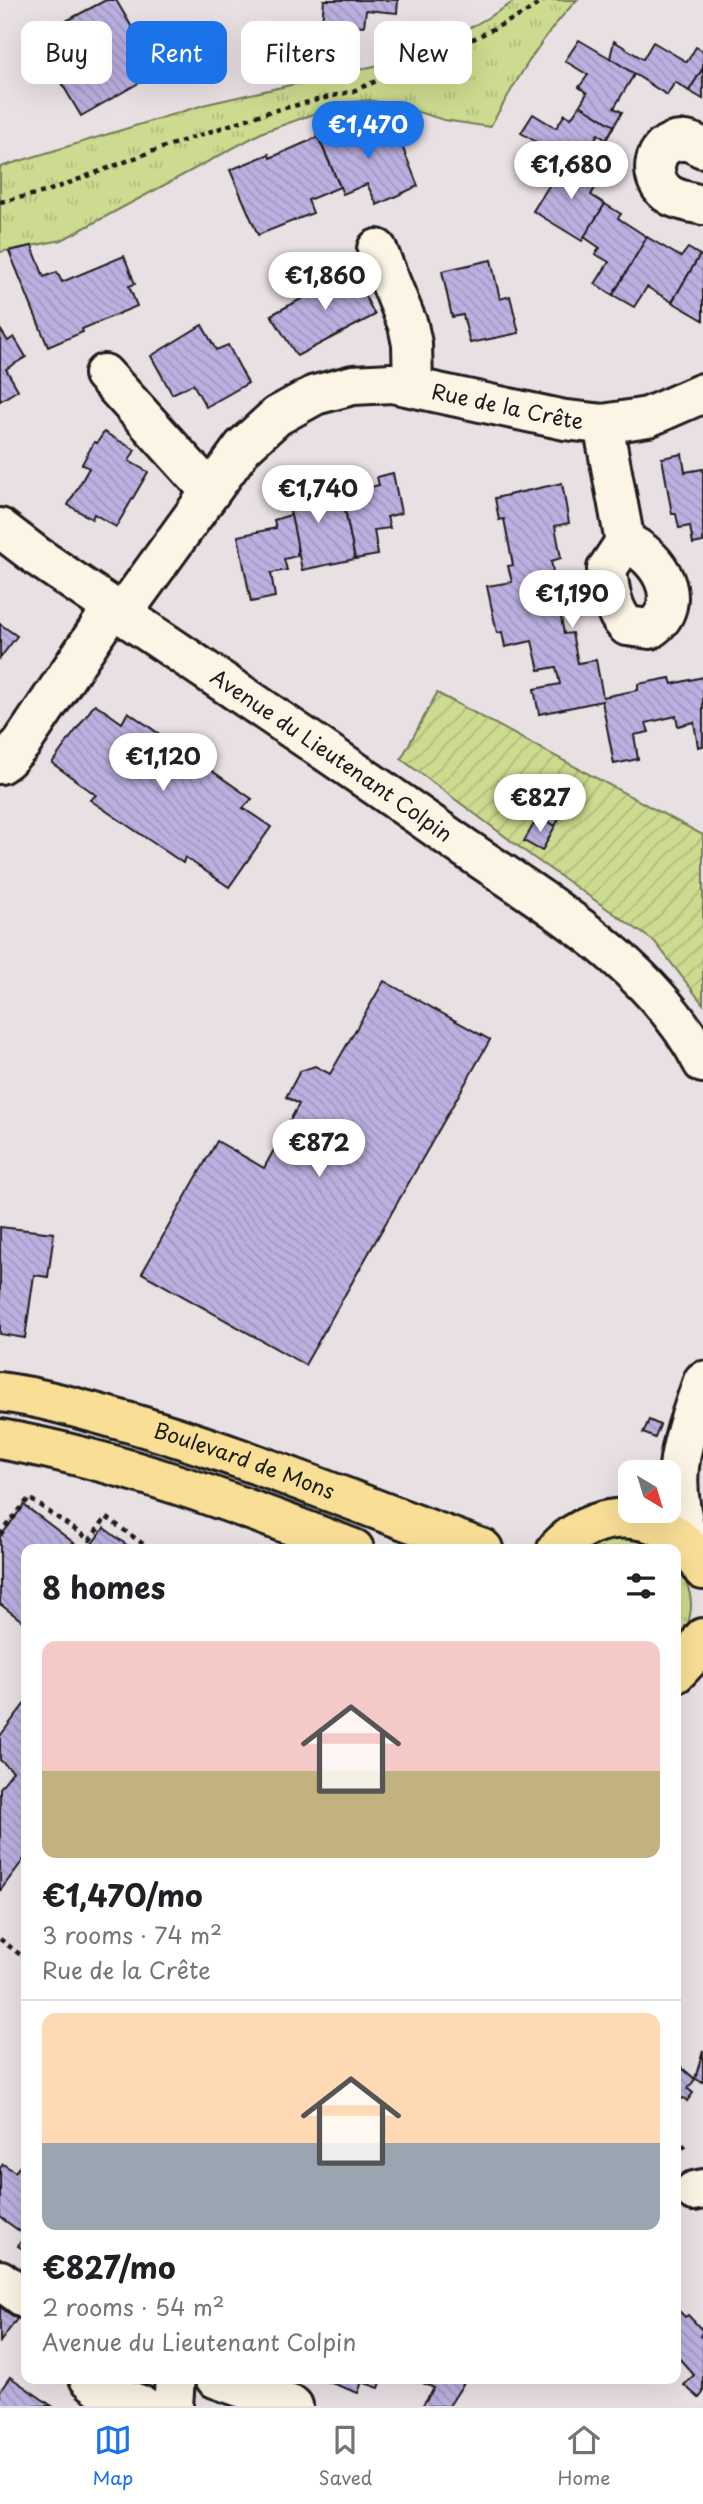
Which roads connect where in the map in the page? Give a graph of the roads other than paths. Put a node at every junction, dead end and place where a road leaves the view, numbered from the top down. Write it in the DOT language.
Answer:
graph roads {
  1 [pos="703,148"];
  2 [pos="703,205"];
  3 [pos="377,248"];
  4 [pos="104,374"];
  5 [pos="413,386"];
  6 [pos="703,393"];
  7 [pos="603,424"];
  8 [pos="210,491"];
  9 [pos="0,528"];
  10 [pos="625,542"];
  11 [pos="117,611"];
  12 [pos="0,764"];
  13 [pos="703,1063"];
  14 [pos="703,1381"];
  15 [pos="0,1392"];
  16 [pos="687,1428"];
  17 [pos="0,1439"];
  18 [pos="667,1460"];
  19 [pos="616,1512"];
  20 [pos="341,1544"];
  21 [pos="470,1544"];
  22 [pos="563,1544"];
  23 [pos="697,1560"];
  24 [pos="703,1638"];
  25 [pos="681,1668"];
  26 [pos="703,1679"];
  27 [pos="681,1681"];
  28 [pos="94,2384"];
  29 [pos="175,2384"];
  30 [pos="232,2384"];
  31 [pos="144,2406"];
  32 [pos="173,2406"];
  33 [pos="293,2406"];
  1 -- 2 [label="street"];
  3 -- 5 [label="street, Rue de la Crête"];
  4 -- 8 [label="street"];
  5 -- 7 [label="street, Rue de la Crête"];
  5 -- 8 [label="street, Rue de la Crête"];
  6 -- 7 [label="street, Rue de la Crête"];
  7 -- 10 [label="street, Rue de la Crête"];
  8 -- 11 [label="street, Rue de la Crête"];
  9 -- 11 [label="street, Avenue du Lieutenant Colpin"];
  11 -- 12 [label="street, Rue de la Crête"];
  11 -- 13 [label="street, Avenue du Lieutenant Colpin"];
  14 -- 16 [label="street"];
  15 -- 21 [label="main road, Boulevard de Mons"];
  16 -- 18 [label="street"];
  16 -- 23 [label="street"];
  17 -- 20 [label="main road, Boulevard de Mons"];
  19 -- 22 [label="main road"];
  19 -- 23 [label="main road"];
  24 -- 25 [label="main road"];
  26 -- 27 [label="main road"];
  28 -- 31 [label="street"];
  29 -- 32 [label="street"];
  30 -- 33 [label="street"];
}
